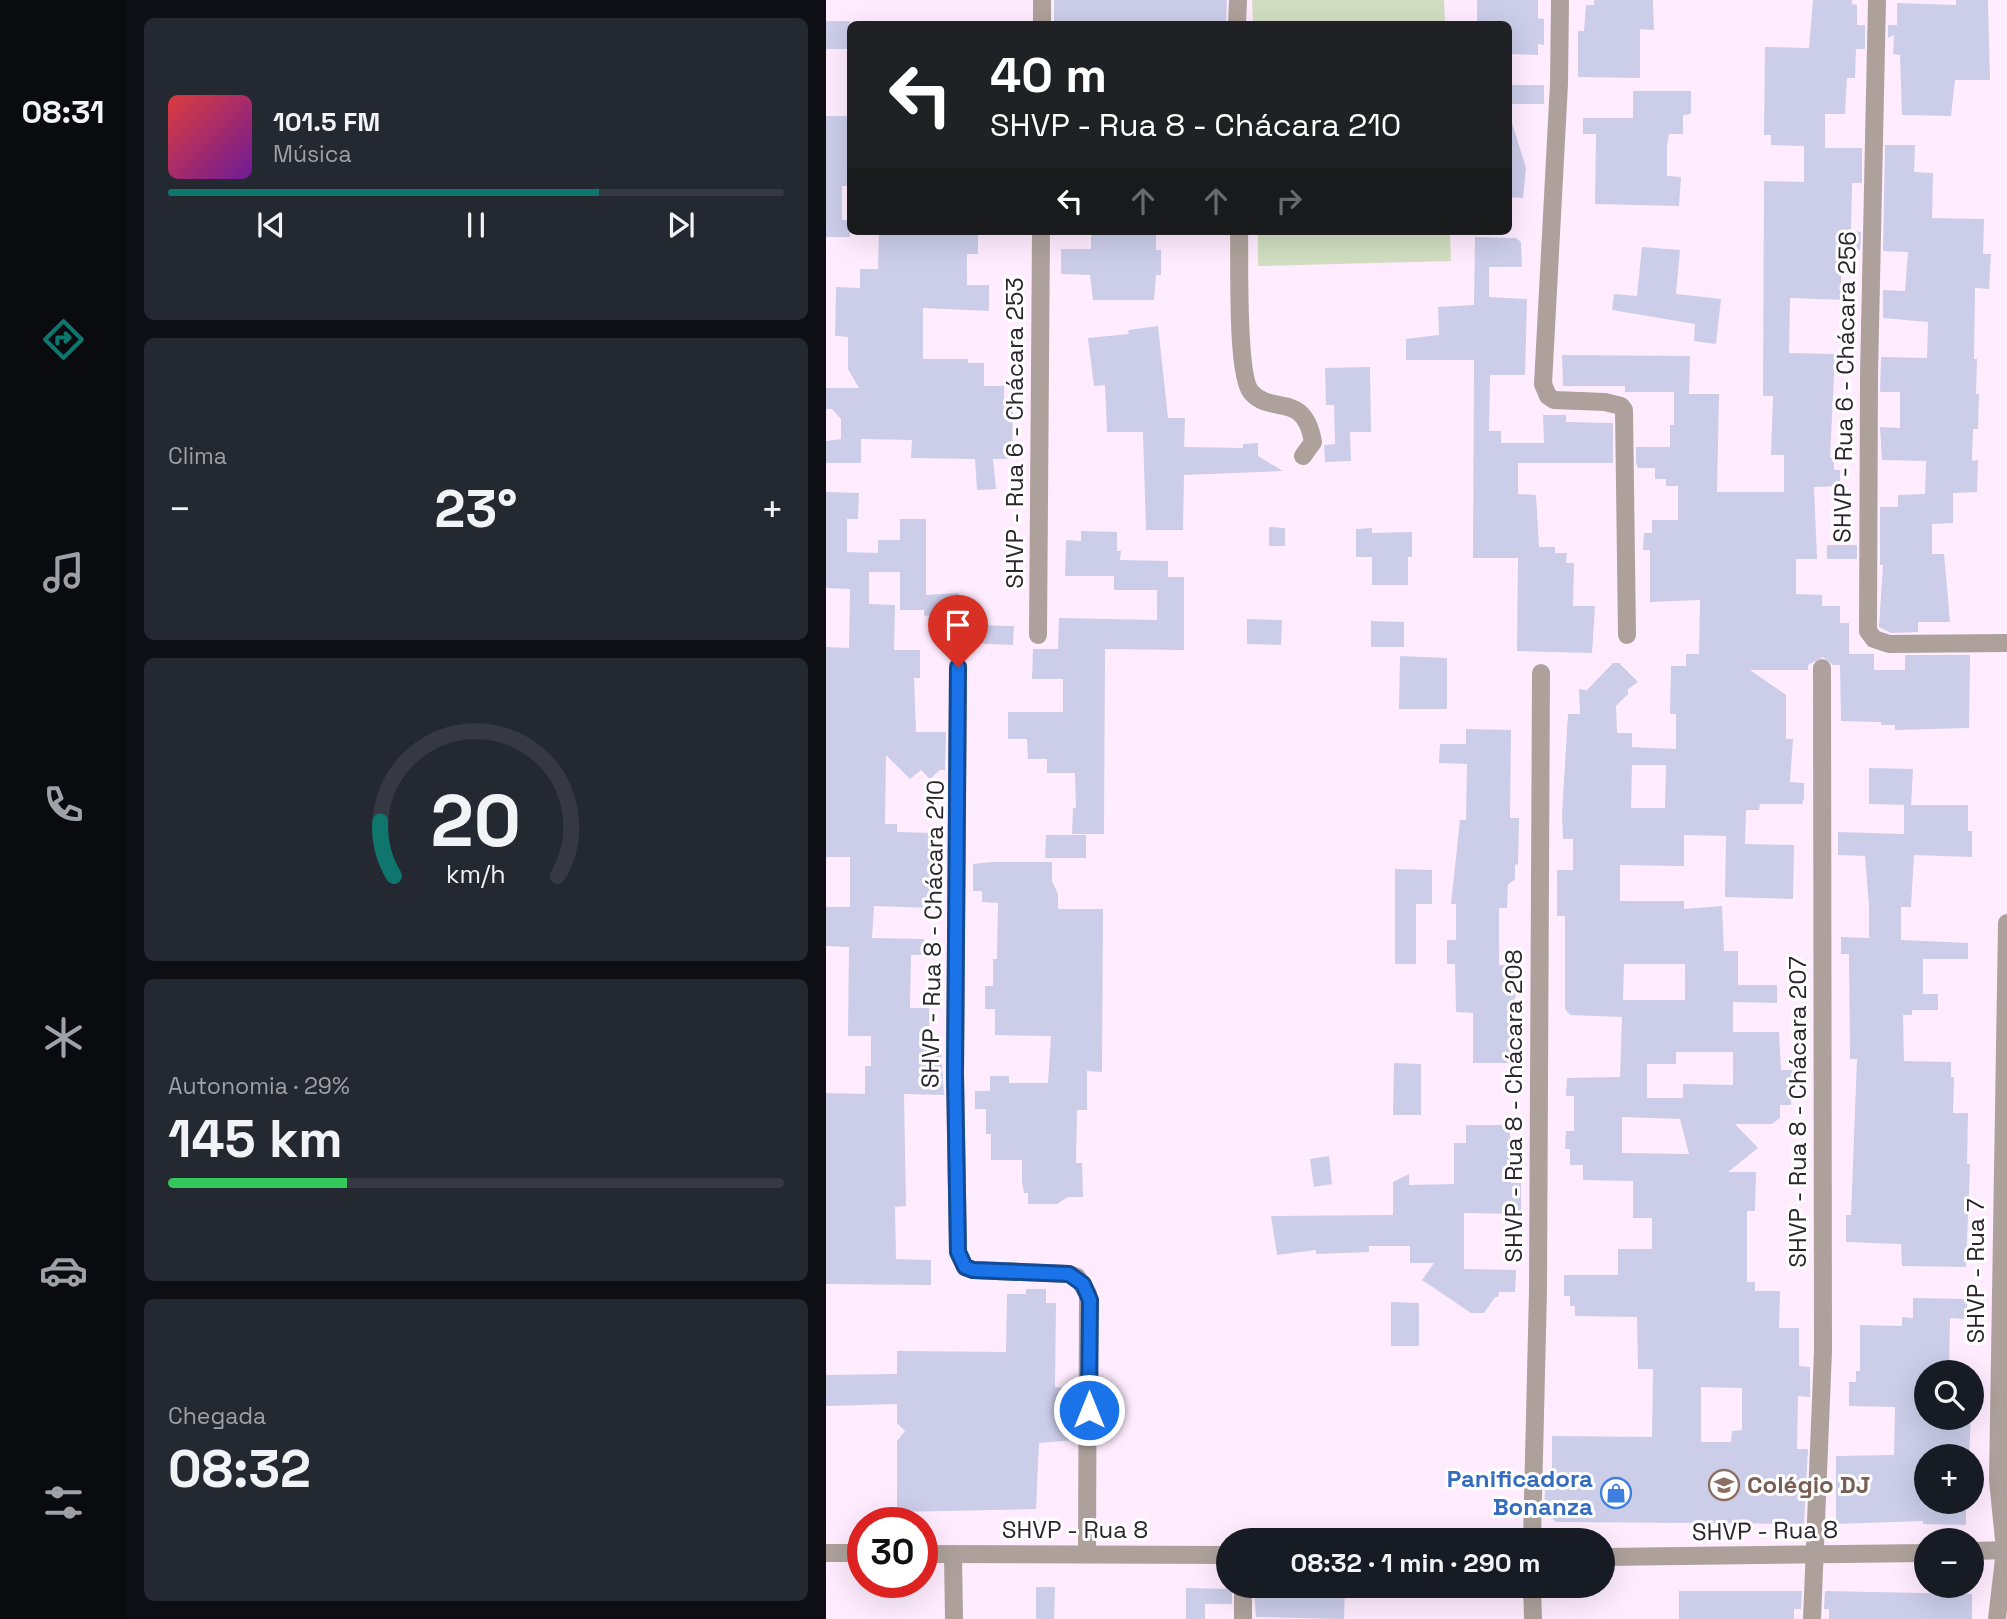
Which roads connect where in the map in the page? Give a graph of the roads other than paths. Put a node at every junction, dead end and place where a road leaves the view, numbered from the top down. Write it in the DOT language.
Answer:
graph roads {
  1 [pos="1042,0"];
  2 [pos="1238,0"];
  3 [pos="1560,0"];
  4 [pos="1877,0"];
  5 [pos="1042,21"];
  6 [pos="1237,21"];
  7 [pos="1041,235"];
  8 [pos="1239,235"];
  9 [pos="1303,456"];
  10 [pos="1038,635"];
  11 [pos="1628,635"];
  12 [pos="2007,643"];
  13 [pos="958,667"];
  14 [pos="1822,668"];
  15 [pos="1541,673"];
  16 [pos="2007,923"];
  17 [pos="2006,1018"];
  18 [pos="1532,1528"];
  19 [pos="2006,1550"];
  20 [pos="1984,1551"];
  21 [pos="826,1553"];
  22 [pos="847,1553"];
  23 [pos="1914,1553"];
  24 [pos="938,1554"];
  25 [pos="953,1554"];
  26 [pos="1087,1554"];
  27 [pos="1216,1555"];
  28 [pos="1815,1556"];
  29 [pos="1615,1557"];
  30 [pos="1243,1598"];
  31 [pos="1532,1598"];
  32 [pos="954,1619"];
  33 [pos="1242,1619"];
  34 [pos="1533,1619"];
  35 [pos="1812,1619"];
  36 [pos="1997,1619"];
  1 -- 5 [label="street"];
  2 -- 6 [label="street"];
  3 -- 11 [label="street"];
  4 -- 12 [label="street, SHVP - Rua 6 - Chácara 256"];
  7 -- 10 [label="street, SHVP - Rua 6 - Chácara 253"];
  8 -- 9 [label="street"];
  13 -- 26 [label="street, SHVP - Rua 8 - Chácara 210"];
  14 -- 28 [label="street, SHVP - Rua 8 - Chácara 207"];
  15 -- 18 [label="street, SHVP - Rua 8 - Chácara 208"];
  16 -- 17 [label="street, SHVP - Rua 7"];
  17 -- 19 [label="street, SHVP - Rua 7"];
  19 -- 20 [label="street"];
  19 -- 36 [label="street, SHVP - Rua 7"];
  21 -- 22 [label="street"];
  23 -- 28 [label="street, SHVP - Rua 8"];
  24 -- 25 [label="street, SHVP - Rua 8"];
  25 -- 26 [label="street, SHVP - Rua 8"];
  25 -- 32 [label="street"];
  26 -- 27 [label="street, SHVP - Rua 8"];
  28 -- 29 [label="street, SHVP - Rua 8"];
  28 -- 35 [label="street, SHVP - Rua 8 - Chácara 207"];
  30 -- 33 [label="street"];
  31 -- 34 [label="street"];
}
